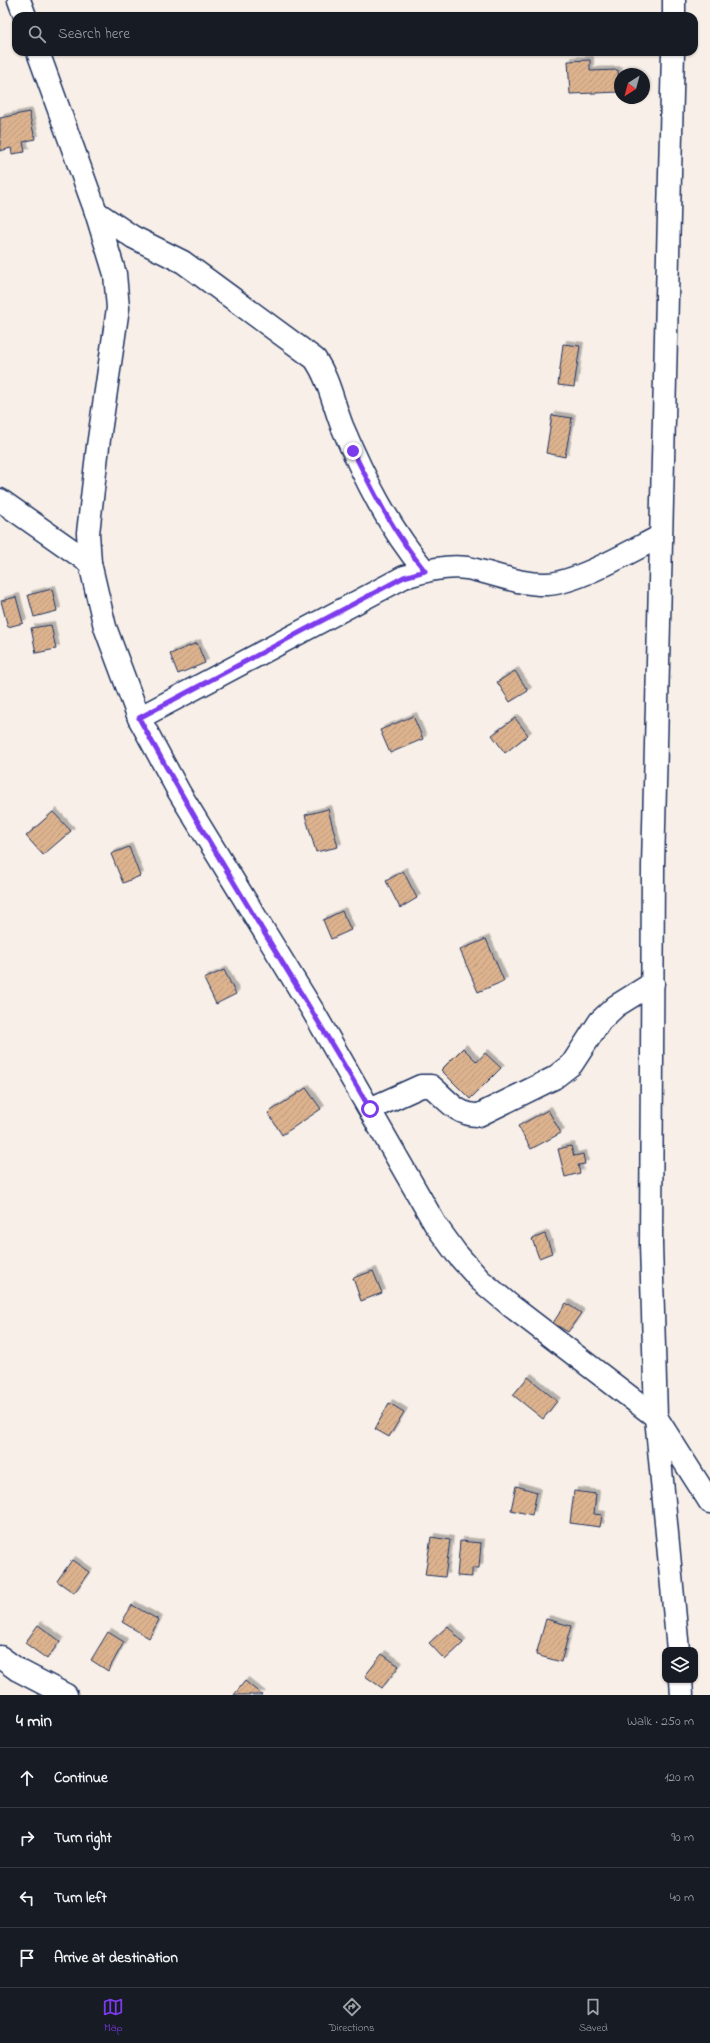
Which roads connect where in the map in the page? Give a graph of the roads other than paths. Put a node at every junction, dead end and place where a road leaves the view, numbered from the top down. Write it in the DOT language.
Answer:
graph roads {
  1 [pos="19,0"];
  2 [pos="674,0"];
  3 [pos="24,12"];
  4 [pos="674,12"];
  5 [pos="39,56"];
  6 [pos="673,56"];
  7 [pos="96,212"];
  8 [pos="0,500"];
  9 [pos="661,536"];
  10 [pos="90,563"];
  11 [pos="425,571"];
  12 [pos="139,718"];
  13 [pos="653,983"];
  14 [pos="370,1109"];
  15 [pos="656,1417"];
  16 [pos="710,1502"];
  17 [pos="678,1647"];
  18 [pos="0,1657"];
  19 [pos="681,1683"];
  20 [pos="66,1695"];
  21 [pos="682,1695"];
  1 -- 3 [label="street"];
  2 -- 4 [label="street"];
  5 -- 7 [label="street"];
  6 -- 9 [label="street"];
  7 -- 10 [label="street"];
  7 -- 11 [label="street"];
  8 -- 10 [label="street"];
  9 -- 11 [label="street"];
  9 -- 13 [label="street"];
  10 -- 12 [label="street"];
  11 -- 12 [label="street"];
  12 -- 14 [label="street"];
  13 -- 14 [label="street"];
  13 -- 15 [label="street"];
  14 -- 15 [label="street"];
  15 -- 16 [label="street"];
  15 -- 17 [label="street"];
  18 -- 20 [label="street"];
  19 -- 21 [label="street"];
}
